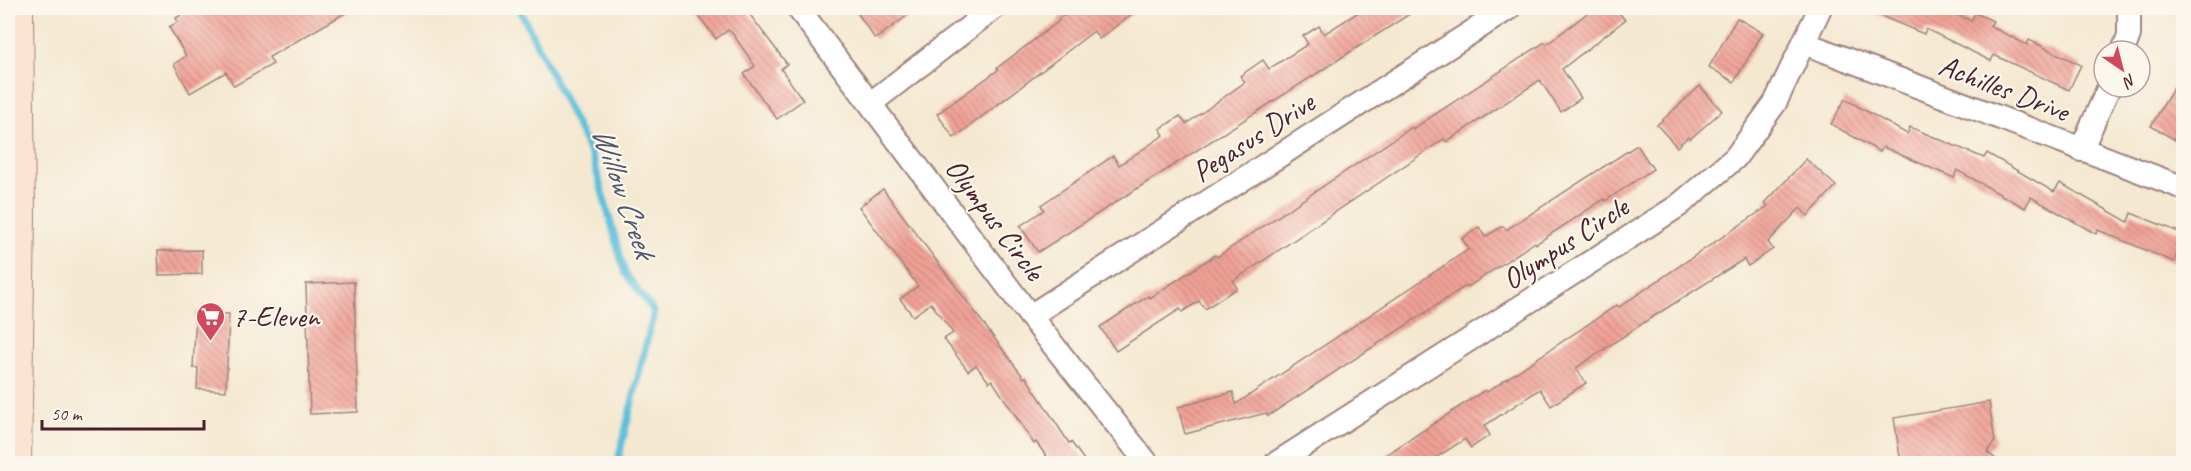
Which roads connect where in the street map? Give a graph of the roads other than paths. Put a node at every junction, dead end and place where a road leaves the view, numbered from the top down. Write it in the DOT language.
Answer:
graph roads {
  1 [pos="17,8"];
  2 [pos="798,8"];
  3 [pos="994,8"];
  4 [pos="1509,8"];
  5 [pos="1820,8"];
  6 [pos="2129,8"];
  7 [pos="2128,39"];
  8 [pos="1804,43"];
  9 [pos="2104,99"];
  10 [pos="871,103"];
  11 [pos="2081,150"];
  12 [pos="2184,188"];
  13 [pos="1030,316"];
  14 [pos="15,464"];
  15 [pos="1148,464"];
  16 [pos="1275,464"];
  1 -- 14 [label="main road"];
  2 -- 10 [label="street, Olympus Circle"];
  3 -- 10 [label="street"];
  4 -- 13 [label="street, Pegasus Drive"];
  5 -- 8 [label="street, Olympus Circle"];
  6 -- 7 [label="street"];
  8 -- 11 [label="street, Achilles Drive"];
  8 -- 16 [label="street, Olympus Circle"];
  9 -- 11 [label="street"];
  10 -- 13 [label="street, Olympus Circle"];
  11 -- 12 [label="street, Achilles Drive"];
  13 -- 15 [label="street, Olympus Circle"];
}
